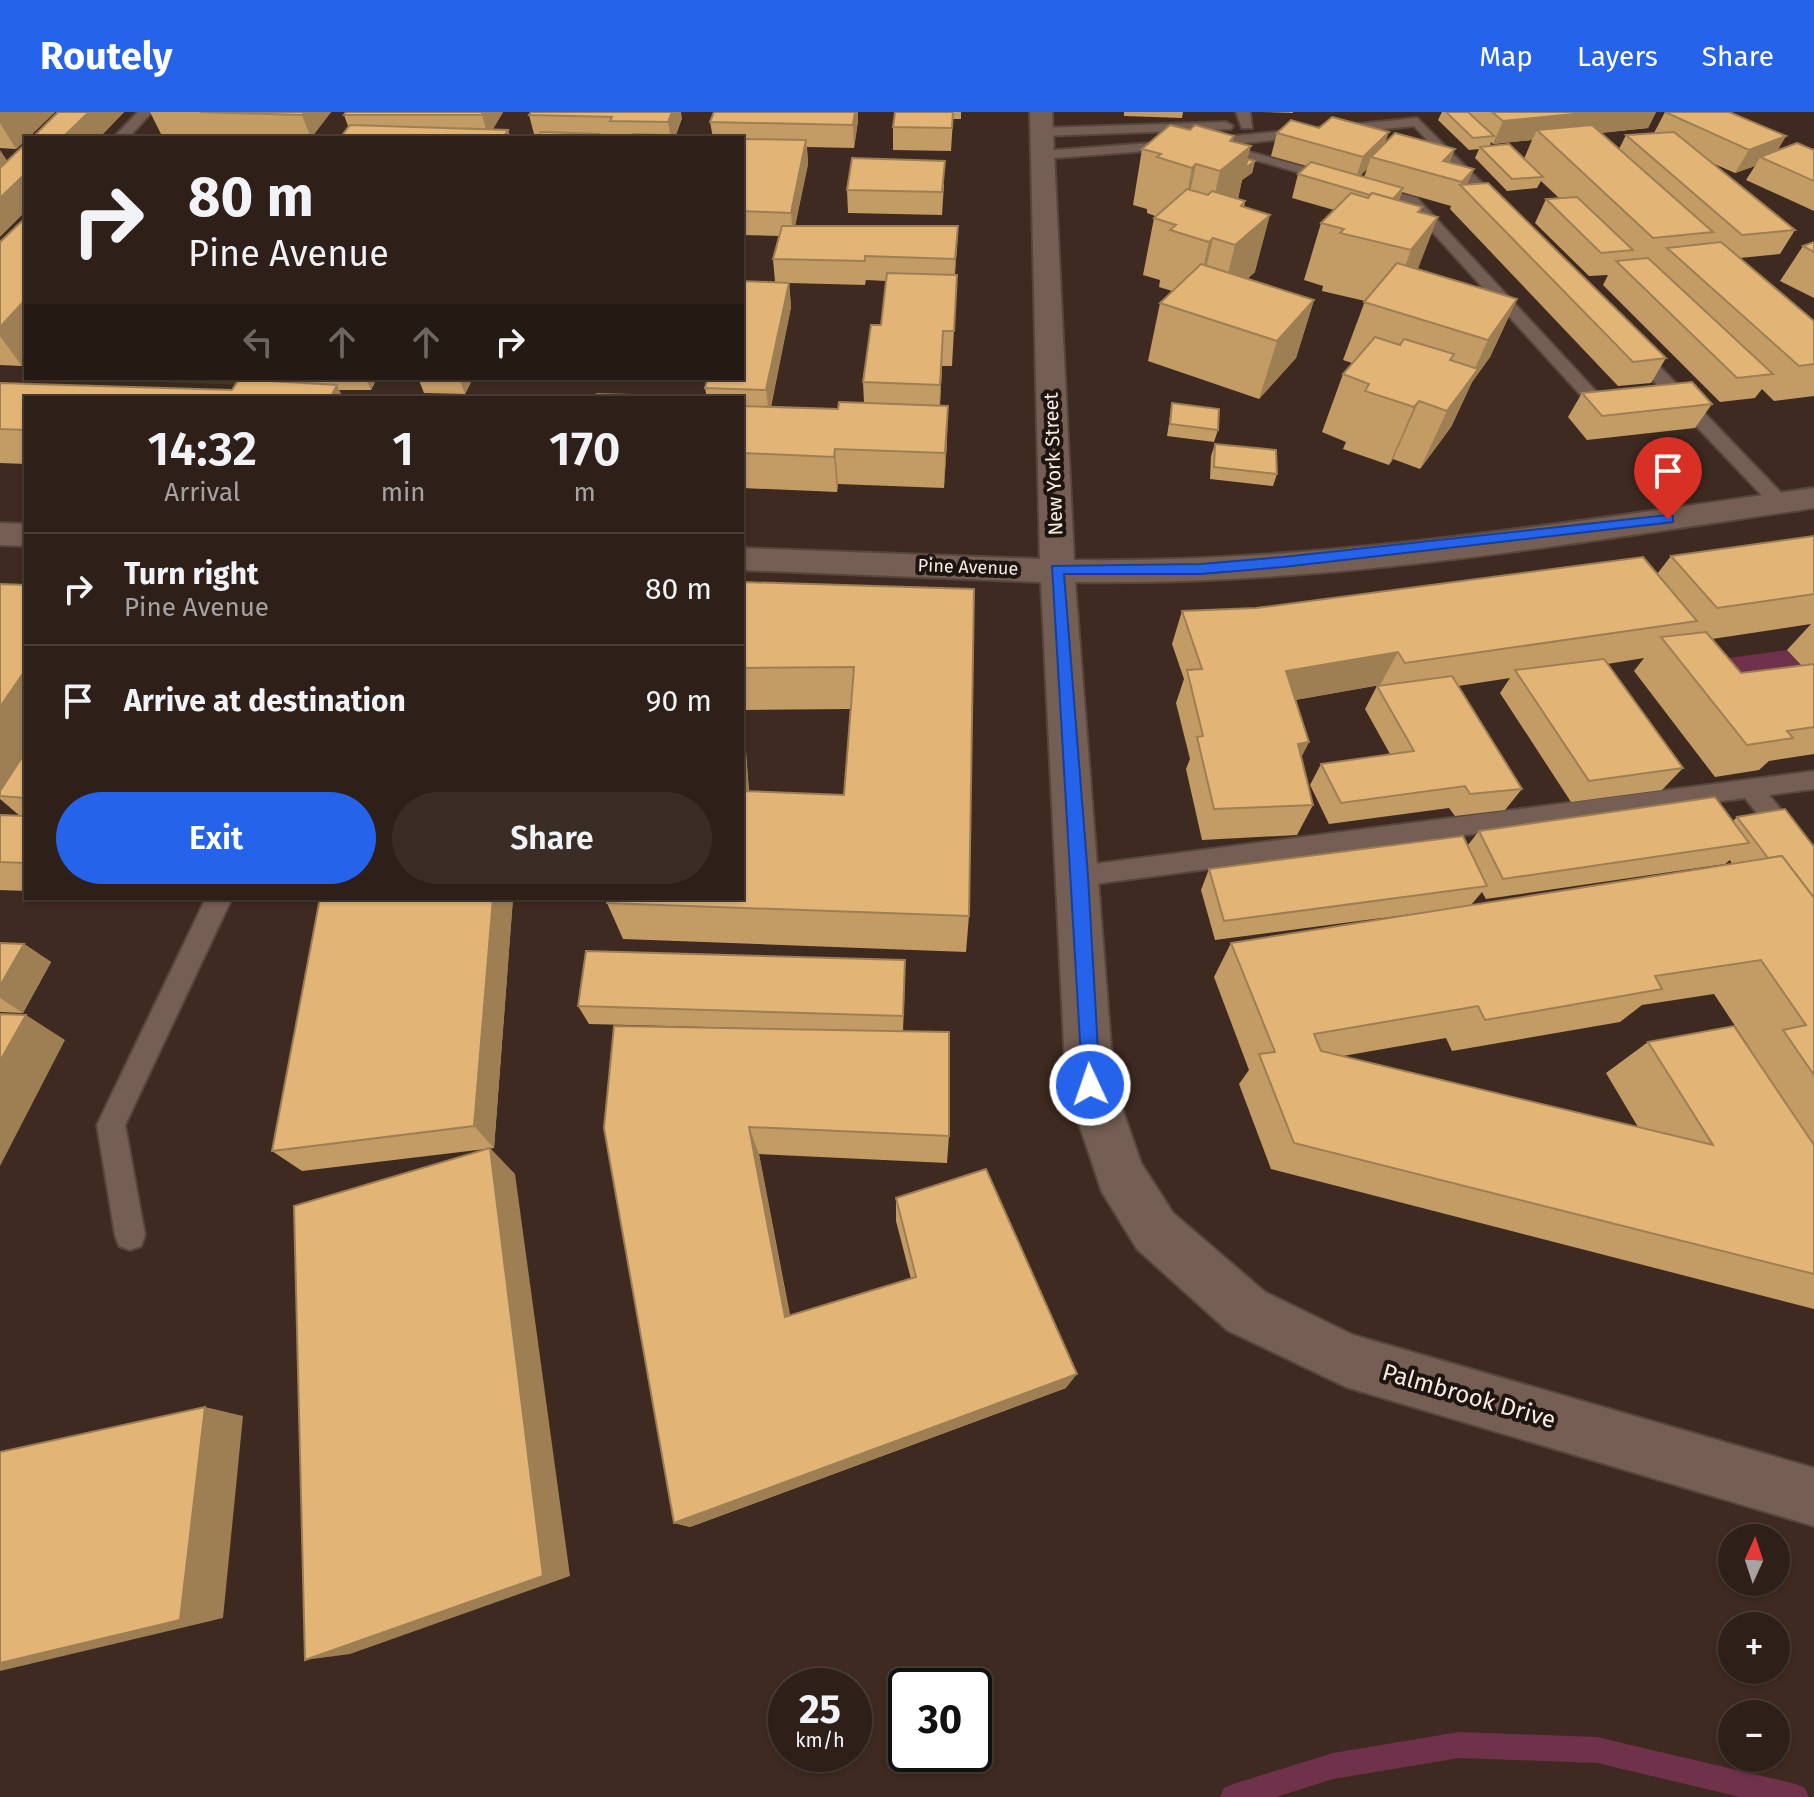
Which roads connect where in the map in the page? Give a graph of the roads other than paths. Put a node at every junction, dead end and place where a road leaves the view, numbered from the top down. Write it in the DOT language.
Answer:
graph roads {
  1 [pos="145,112"];
  2 [pos="1394,112"];
  3 [pos="1245,118"];
  4 [pos="1042,133"];
  5 [pos="122,136"];
  6 [pos="1204,143"];
  7 [pos="1515,225"];
  8 [pos="1625,340"];
  9 [pos="1632,403"];
  10 [pos="1814,498"];
  11 [pos="1780,503"];
  12 [pos="0,534"];
  13 [pos="24,535"];
  14 [pos="744,559"];
  15 [pos="1057,570"];
  16 [pos="1814,780"];
  17 [pos="1750,788"];
  18 [pos="1814,868"];
  19 [pos="1079,876"];
  20 [pos="218,900"];
  21 [pos="1155,1231"];
  22 [pos="130,1235"];
  23 [pos="1814,1497"];
  1 -- 5 [label="lane"];
  2 -- 3 [label="lane"];
  3 -- 4 [label="lane"];
  4 -- 6 [label="lane"];
  4 -- 15 [label="street, New York Street"];
  6 -- 7 [label="lane"];
  6 -- 9 [label="lane"];
  8 -- 11 [label="lane"];
  10 -- 11 [label="street, Pine Avenue"];
  11 -- 15 [label="street, Pine Avenue"];
  12 -- 13 [label="street"];
  14 -- 15 [label="street, Pine Avenue"];
  15 -- 19 [label="street, New York Street"];
  16 -- 17 [label="lane"];
  17 -- 18 [label="lane"];
  17 -- 19 [label="lane"];
  19 -- 21 [label="street, New York Street"];
  20 -- 22 [label="lane"];
  21 -- 23 [label="street, Palmbrook Drive"];
}
